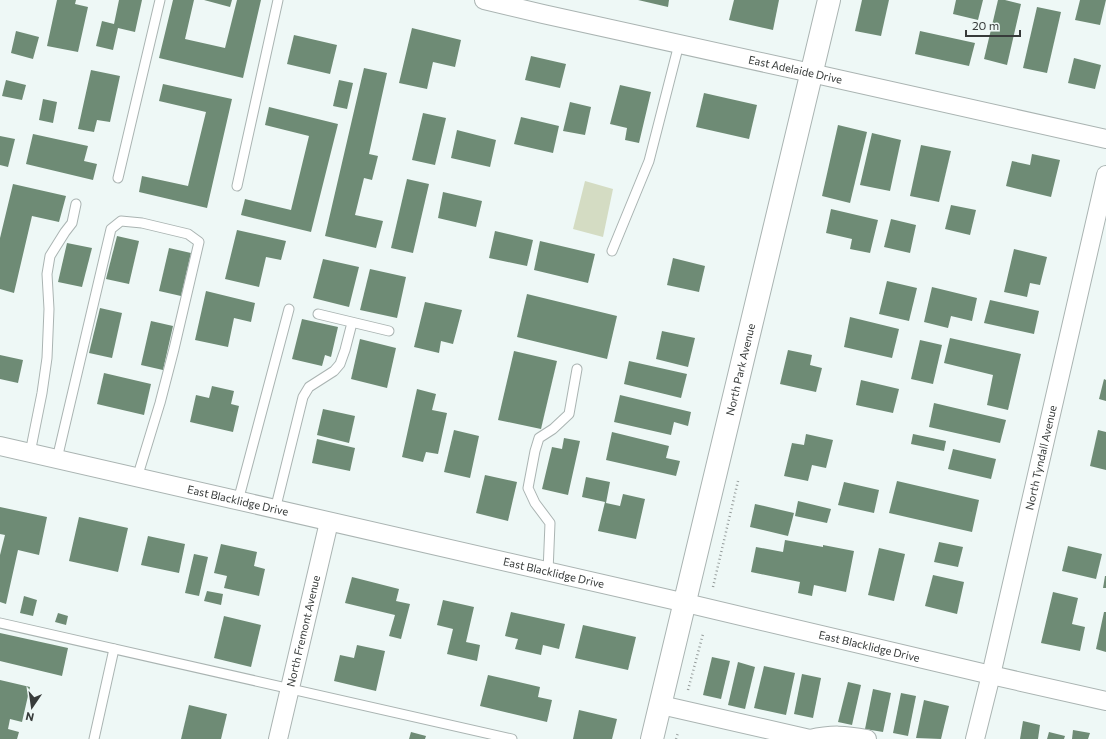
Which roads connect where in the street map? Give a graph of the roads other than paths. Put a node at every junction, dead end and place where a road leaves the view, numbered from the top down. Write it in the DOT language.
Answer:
graph roads {
  1 [pos="160,0"];
  2 [pos="278,0"];
  3 [pos="829,0"];
  4 [pos="490,1"];
  5 [pos="679,44"];
  6 [pos="812,73"];
  7 [pos="1106,139"];
  8 [pos="1106,175"];
  9 [pos="118,178"];
  10 [pos="237,186"];
  11 [pos="76,204"];
  12 [pos="612,251"];
  13 [pos="289,309"];
  14 [pos="318,314"];
  15 [pos="352,323"];
  16 [pos="389,331"];
  17 [pos="577,369"];
  18 [pos="0,446"];
  19 [pos="30,453"];
  20 [pos="57,460"];
  21 [pos="137,478"];
  22 [pos="238,501"];
  23 [pos="275,510"];
  24 [pos="329,522"];
  25 [pos="548,572"];
  26 [pos="686,603"];
  27 [pos="0,623"];
  28 [pos="114,649"];
  29 [pos="991,675"];
  30 [pos="290,688"];
  31 [pos="1106,701"];
  32 [pos="661,705"];
  33 [pos="470,734"];
  34 [pos="94,739"];
  35 [pos="278,739"];
  36 [pos="512,739"];
  37 [pos="652,739"];
  38 [pos="867,739"];
  39 [pos="975,739"];
  1 -- 9 [label="lane"];
  2 -- 10 [label="lane"];
  3 -- 6 [label="street, North Park Avenue"];
  4 -- 5 [label="street, East Adelaide Drive"];
  5 -- 6 [label="street, East Adelaide Drive"];
  5 -- 12 [label="lane"];
  6 -- 7 [label="street, East Adelaide Drive"];
  6 -- 26 [label="street, North Park Avenue"];
  8 -- 29 [label="street, North Tyndall Avenue"];
  11 -- 19 [label="lane"];
  13 -- 22 [label="lane"];
  14 -- 15 [label="lane"];
  15 -- 16 [label="lane"];
  15 -- 23 [label="lane"];
  17 -- 25 [label="lane"];
  18 -- 19 [label="street, East Blacklidge Drive"];
  19 -- 20 [label="street, East Blacklidge Drive"];
  20 -- 21 [label="street, East Blacklidge Drive"];
  20 -- 21 [label="lane"];
  21 -- 22 [label="street, East Blacklidge Drive"];
  22 -- 23 [label="street, East Blacklidge Drive"];
  23 -- 24 [label="street, East Blacklidge Drive"];
  24 -- 25 [label="street, East Blacklidge Drive"];
  24 -- 30 [label="street, North Fremont Avenue"];
  25 -- 26 [label="street, East Blacklidge Drive"];
  26 -- 29 [label="street, East Blacklidge Drive"];
  26 -- 32 [label="street, North Park Avenue"];
  27 -- 28 [label="lane"];
  28 -- 30 [label="lane"];
  28 -- 34 [label="lane"];
  29 -- 31 [label="street, East Blacklidge Drive"];
  29 -- 39 [label="street, North Tyndall Avenue"];
  30 -- 33 [label="lane"];
  30 -- 35 [label="street, North Fremont Avenue"];
  32 -- 37 [label="street, North Park Avenue"];
  32 -- 38 [label="street"];
  33 -- 36 [label="lane"];
}
